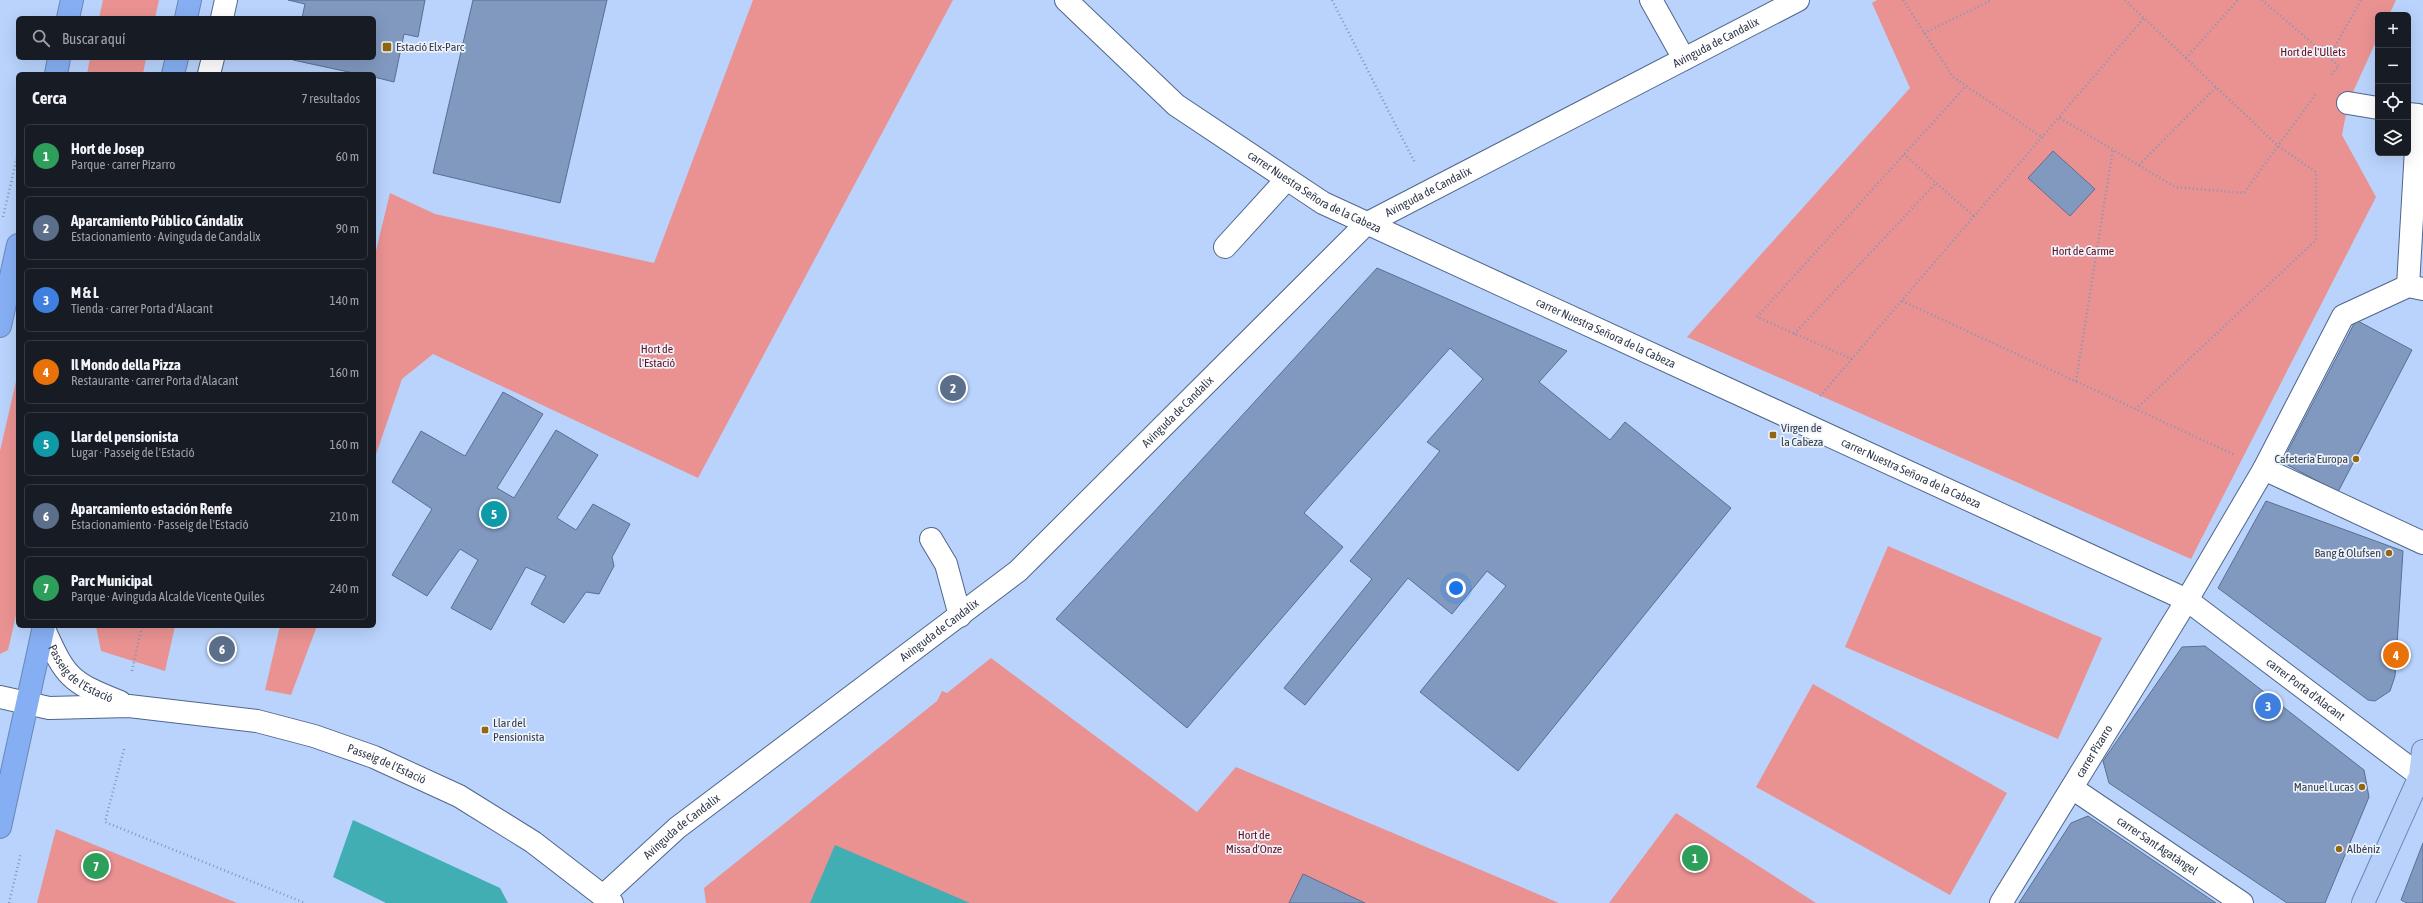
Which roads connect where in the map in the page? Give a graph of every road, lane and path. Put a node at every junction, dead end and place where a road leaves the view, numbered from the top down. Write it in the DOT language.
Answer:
graph roads {
  1 [pos="72,0"];
  2 [pos="190,0"];
  3 [pos="226,0"];
  4 [pos="1066,0"];
  5 [pos="1332,0"];
  6 [pos="1651,0"];
  7 [pos="1798,0"];
  8 [pos="1903,0"];
  9 [pos="1992,0"];
  10 [pos="2125,0"];
  11 [pos="2238,0"];
  12 [pos="2262,0"];
  13 [pos="2361,0"];
  14 [pos="68,16"];
  15 [pos="186,16"];
  16 [pos="222,16"];
  17 [pos="2144,18"];
  18 [pos="1924,33"];
  19 [pos="2329,57"];
  20 [pos="2186,58"];
  21 [pos="1684,59"];
  22 [pos="59,60"];
  23 [pos="176,60"];
  24 [pos="212,60"];
  25 [pos="56,72"];
  26 [pos="174,72"];
  27 [pos="209,72"];
  28 [pos="2322,85"];
  29 [pos="1966,86"];
  30 [pos="2216,87"];
  31 [pos="2348,103"];
  32 [pos="2375,108"];
  33 [pos="2411,114"];
  34 [pos="2060,118"];
  35 [pos="2044,138"];
  36 [pos="2278,146"];
  37 [pos="2113,150"];
  38 [pos="1904,154"];
  39 [pos="2419,160"];
  40 [pos="16,162"];
  41 [pos="2139,165"];
  42 [pos="1286,180"];
  43 [pos="1936,183"];
  44 [pos="1430,192"];
  45 [pos="1975,218"];
  46 [pos="2,222"];
  47 [pos="1366,224"];
  48 [pos="1225,247"];
  49 [pos="16,253"];
  50 [pos="2416,288"];
  51 [pos="1902,301"];
  52 [pos="0,326"];
  53 [pos="1794,334"];
  54 [pos="1852,359"];
  55 [pos="2076,381"];
  56 [pos="2136,409"];
  57 [pos="1798,422"];
  58 [pos="2264,468"];
  59 [pos="931,539"];
  60 [pos="2423,543"];
  61 [pos="2187,600"];
  62 [pos="960,616"];
  63 [pos="44,628"];
  64 [pos="142,628"];
  65 [pos="132,671"];
  66 [pos="0,697"];
  67 [pos="26,703"];
  68 [pos="129,706"];
  69 [pos="124,749"];
  70 [pos="2423,751"];
  71 [pos="2422,777"];
  72 [pos="2072,788"];
  73 [pos="0,827"];
  74 [pos="607,900"];
  75 [pos="305,903"];
  76 [pos="2001,903"];
  77 [pos="2242,903"];
  78 [pos="2363,903"];
  1 -- 14 [label="highway"];
  2 -- 15 [label="highway"];
  3 -- 16 [label="street"];
  4 -- 42 [label="street, carrer Nuestra Señora de la Cabeza"];
  5 -- 44 [label="path"];
  6 -- 21 [label="street"];
  7 -- 21 [label="street, Avinguda de Candalix"];
  8 -- 18 [label="path"];
  9 -- 18 [label="path"];
  10 -- 17 [label="path"];
  11 -- 20 [label="path"];
  12 -- 19 [label="path"];
  13 -- 19 [label="path"];
  17 -- 20 [label="path"];
  17 -- 34 [label="path"];
  18 -- 29 [label="path"];
  19 -- 28 [label="path"];
  20 -- 30 [label="path"];
  21 -- 44 [label="street, Avinguda de Candalix"];
  22 -- 25 [label="highway"];
  23 -- 26 [label="highway"];
  24 -- 27 [label="street"];
  28 -- 31 [label="path"];
  28 -- 36 [label="path"];
  29 -- 35 [label="path"];
  29 -- 38 [label="path"];
  30 -- 36 [label="path"];
  30 -- 41 [label="path"];
  31 -- 32 [label="street"];
  33 -- 39 [label="street"];
  34 -- 35 [label="path"];
  34 -- 37 [label="path"];
  35 -- 45 [label="path"];
  36 -- 41 [label="path"];
  36 -- 56 [label="path"];
  37 -- 41 [label="path"];
  37 -- 55 [label="path"];
  38 -- 43 [label="path"];
  38 -- 53 [label="path"];
  39 -- 50 [label="street"];
  40 -- 46 [label="path"];
  42 -- 47 [label="street, carrer Nuestra Señora de la Cabeza"];
  42 -- 48 [label="street"];
  43 -- 45 [label="path"];
  43 -- 53 [label="path"];
  44 -- 47 [label="street, Avinguda de Candalix"];
  45 -- 51 [label="path"];
  47 -- 57 [label="street, carrer Nuestra Señora de la Cabeza"];
  47 -- 62 [label="street, Avinguda de Candalix"];
  49 -- 52 [label="highway"];
  50 -- 58 [label="street, carrer Pizarro"];
  51 -- 54 [label="path"];
  51 -- 55 [label="path"];
  53 -- 54 [label="path"];
  54 -- 57 [label="path"];
  55 -- 56 [label="path"];
  56 -- 58 [label="path"];
  57 -- 61 [label="street, carrer Nuestra Señora de la Cabeza"];
  58 -- 60 [label="street"];
  58 -- 61 [label="street, carrer Pizarro"];
  59 -- 62 [label="street"];
  61 -- 71 [label="street, carrer Porta d'Alacant"];
  61 -- 72 [label="street, carrer Pizarro"];
  62 -- 74 [label="street, Avinguda de Candalix"];
  63 -- 67 [label="highway"];
  63 -- 68 [label="street, Passeig de l'Estació"];
  64 -- 65 [label="path"];
  66 -- 67 [label="street, Passeig de l'Estació"];
  67 -- 68 [label="street, Passeig de l'Estació"];
  67 -- 73 [label="highway"];
  68 -- 74 [label="street, Passeig de l'Estació"];
  69 -- 75 [label="path"];
  70 -- 71 [label="main road"];
  71 -- 78 [label="main road"];
  72 -- 76 [label="street, carrer Pizarro"];
  72 -- 77 [label="street, carrer Sant Agatàngel"];
}
